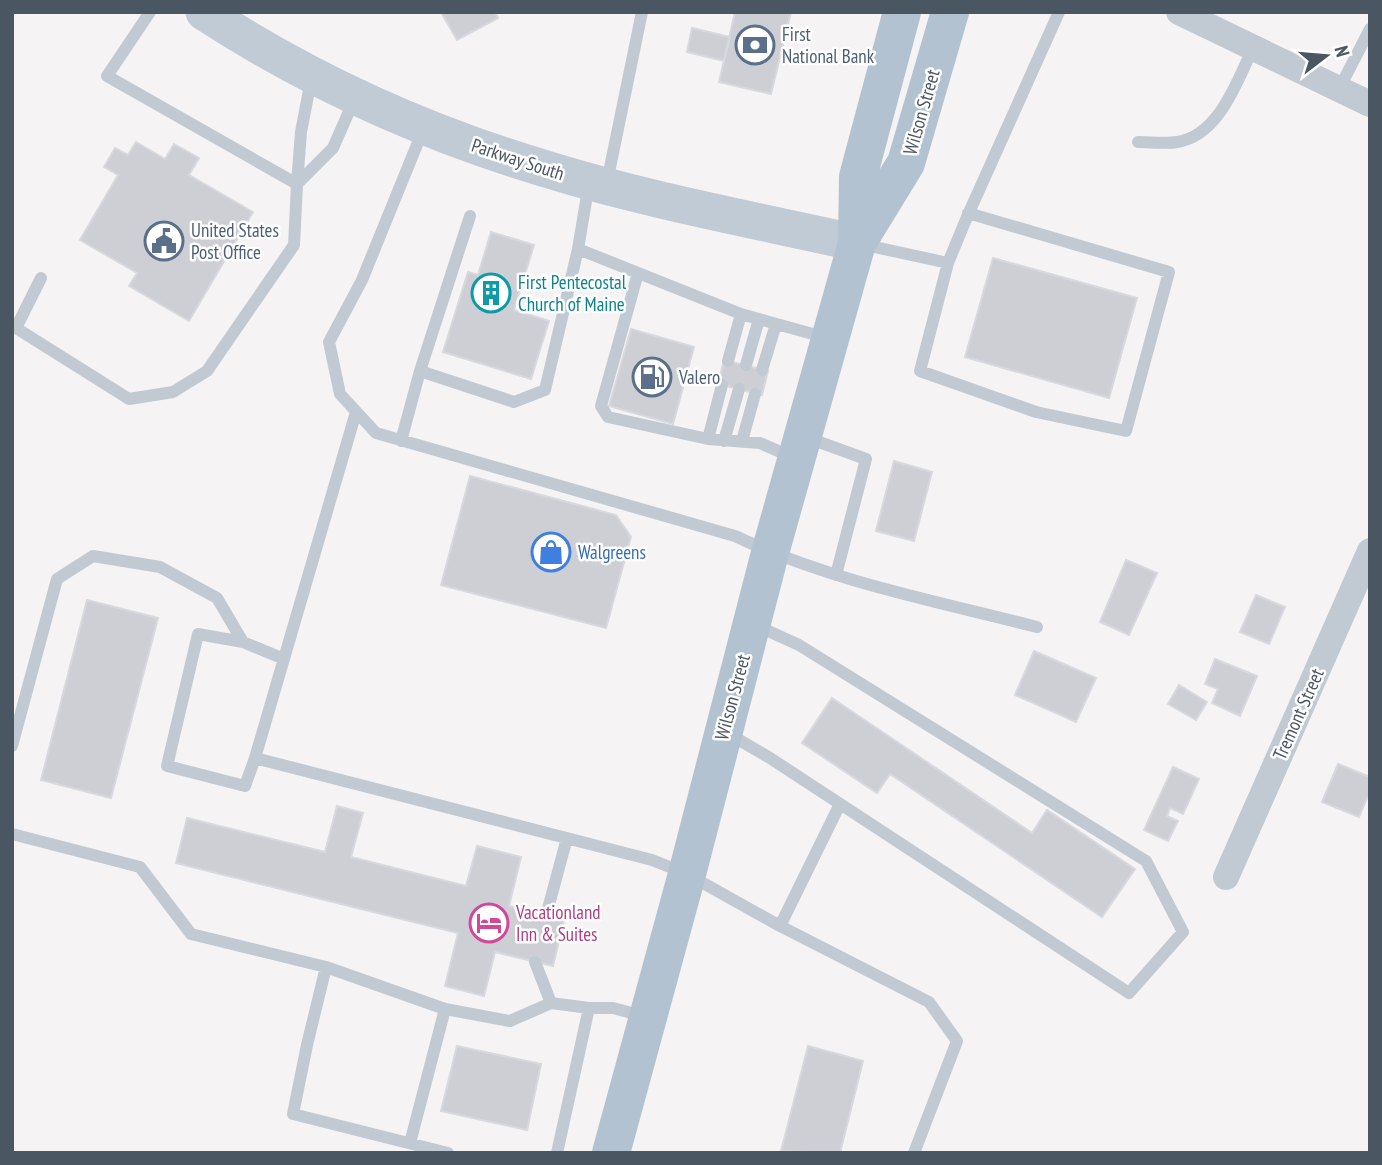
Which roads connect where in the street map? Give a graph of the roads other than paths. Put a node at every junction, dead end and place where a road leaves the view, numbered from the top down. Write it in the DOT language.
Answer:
graph roads {
  1 [pos="150,12"];
  2 [pos="204,12"];
  3 [pos="642,12"];
  4 [pos="902,12"];
  5 [pos="950,12"];
  6 [pos="1059,12"];
  7 [pos="1179,12"];
  8 [pos="1370,29"];
  9 [pos="1253,48"];
  10 [pos="312,76"];
  11 [pos="1339,89"];
  12 [pos="356,97"];
  13 [pos="1370,104"];
  14 [pos="424,126"];
  15 [pos="1138,142"];
  16 [pos="598,183"];
  17 [pos="297,184"];
  18 [pos="968,213"];
  19 [pos="470,216"];
  20 [pos="856,243"];
  21 [pos="578,249"];
  22 [pos="948,263"];
  23 [pos="638,273"];
  24 [pos="41,278"];
  25 [pos="741,314"];
  26 [pos="759,319"];
  27 [pos="776,324"];
  28 [pos="830,339"];
  29 [pos="728,361"];
  30 [pos="746,365"];
  31 [pos="762,370"];
  32 [pos="421,371"];
  33 [pos="722,384"];
  34 [pos="739,389"];
  35 [pos="755,394"];
  36 [pos="355,412"];
  37 [pos="708,439"];
  38 [pos="401,441"];
  39 [pos="724,441"];
  40 [pos="742,441"];
  41 [pos="801,448"];
  42 [pos="1370,552"];
  43 [pos="770,553"];
  44 [pos="836,575"];
  45 [pos="751,624"];
  46 [pos="1038,627"];
  47 [pos="243,642"];
  48 [pos="284,659"];
  49 [pos="723,731"];
  50 [pos="12,746"];
  51 [pos="255,758"];
  52 [pos="840,804"];
  53 [pos="12,834"];
  54 [pos="567,838"];
  55 [pos="687,874"];
  56 [pos="1226,877"];
  57 [pos="546,916"];
  58 [pos="780,926"];
  59 [pos="535,962"];
  60 [pos="326,967"];
  61 [pos="551,1003"];
  62 [pos="589,1008"];
  63 [pos="445,1009"];
  64 [pos="647,1017"];
  65 [pos="410,1143"];
  66 [pos="448,1153"];
  67 [pos="557,1153"];
  68 [pos="611,1153"];
  69 [pos="914,1153"];
  1 -- 17 [label="lane"];
  2 -- 10 [label="main road, Parkway South"];
  3 -- 16 [label="lane"];
  4 -- 20 [label="main road, Wilson Street"];
  5 -- 20 [label="main road, Wilson Street"];
  6 -- 18 [label="lane"];
  7 -- 9 [label="street"];
  8 -- 11 [label="lane"];
  9 -- 11 [label="street"];
  9 -- 15 [label="lane"];
  10 -- 12 [label="main road, Parkway South"];
  10 -- 17 [label="lane"];
  11 -- 13 [label="street"];
  12 -- 14 [label="main road, Parkway South"];
  12 -- 17 [label="lane"];
  14 -- 16 [label="main road, Parkway South"];
  14 -- 36 [label="lane"];
  16 -- 20 [label="main road, Parkway South"];
  16 -- 21 [label="lane"];
  17 -- 24 [label="lane"];
  18 -- 22 [label="lane"];
  18 -- 22 [label="lane"];
  19 -- 32 [label="lane"];
  20 -- 22 [label="lane"];
  20 -- 28 [label="main road, Wilson Street"];
  21 -- 23 [label="lane"];
  21 -- 32 [label="lane"];
  23 -- 25 [label="lane"];
  23 -- 37 [label="lane"];
  25 -- 26 [label="lane"];
  25 -- 29 [label="lane"];
  26 -- 27 [label="lane"];
  26 -- 30 [label="lane"];
  27 -- 28 [label="lane"];
  27 -- 31 [label="lane"];
  28 -- 41 [label="main road, Wilson Street"];
  32 -- 38 [label="lane"];
  33 -- 37 [label="lane"];
  34 -- 39 [label="lane"];
  35 -- 40 [label="lane"];
  36 -- 38 [label="lane"];
  36 -- 48 [label="lane"];
  37 -- 39 [label="lane"];
  38 -- 43 [label="lane"];
  39 -- 40 [label="lane"];
  40 -- 41 [label="lane"];
  41 -- 43 [label="main road, Wilson Street"];
  41 -- 44 [label="lane"];
  42 -- 56 [label="street, Tremont Street"];
  43 -- 44 [label="lane"];
  43 -- 45 [label="main road, Wilson Street"];
  44 -- 46 [label="lane"];
  45 -- 49 [label="main road, Wilson Street"];
  45 -- 52 [label="lane"];
  47 -- 48 [label="lane"];
  47 -- 50 [label="lane"];
  47 -- 51 [label="lane"];
  48 -- 51 [label="lane"];
  49 -- 52 [label="lane"];
  49 -- 55 [label="main road, Wilson Street"];
  51 -- 54 [label="lane"];
  52 -- 58 [label="lane"];
  53 -- 60 [label="lane"];
  54 -- 55 [label="lane"];
  54 -- 57 [label="lane"];
  55 -- 58 [label="lane"];
  55 -- 64 [label="main road, Wilson Street"];
  58 -- 69 [label="lane"];
  59 -- 61 [label="lane"];
  60 -- 63 [label="lane"];
  60 -- 65 [label="lane"];
  61 -- 62 [label="lane"];
  61 -- 63 [label="lane"];
  62 -- 64 [label="lane"];
  62 -- 67 [label="lane"];
  63 -- 65 [label="lane"];
  64 -- 68 [label="main road, Wilson Street"];
  65 -- 66 [label="lane"];
}
